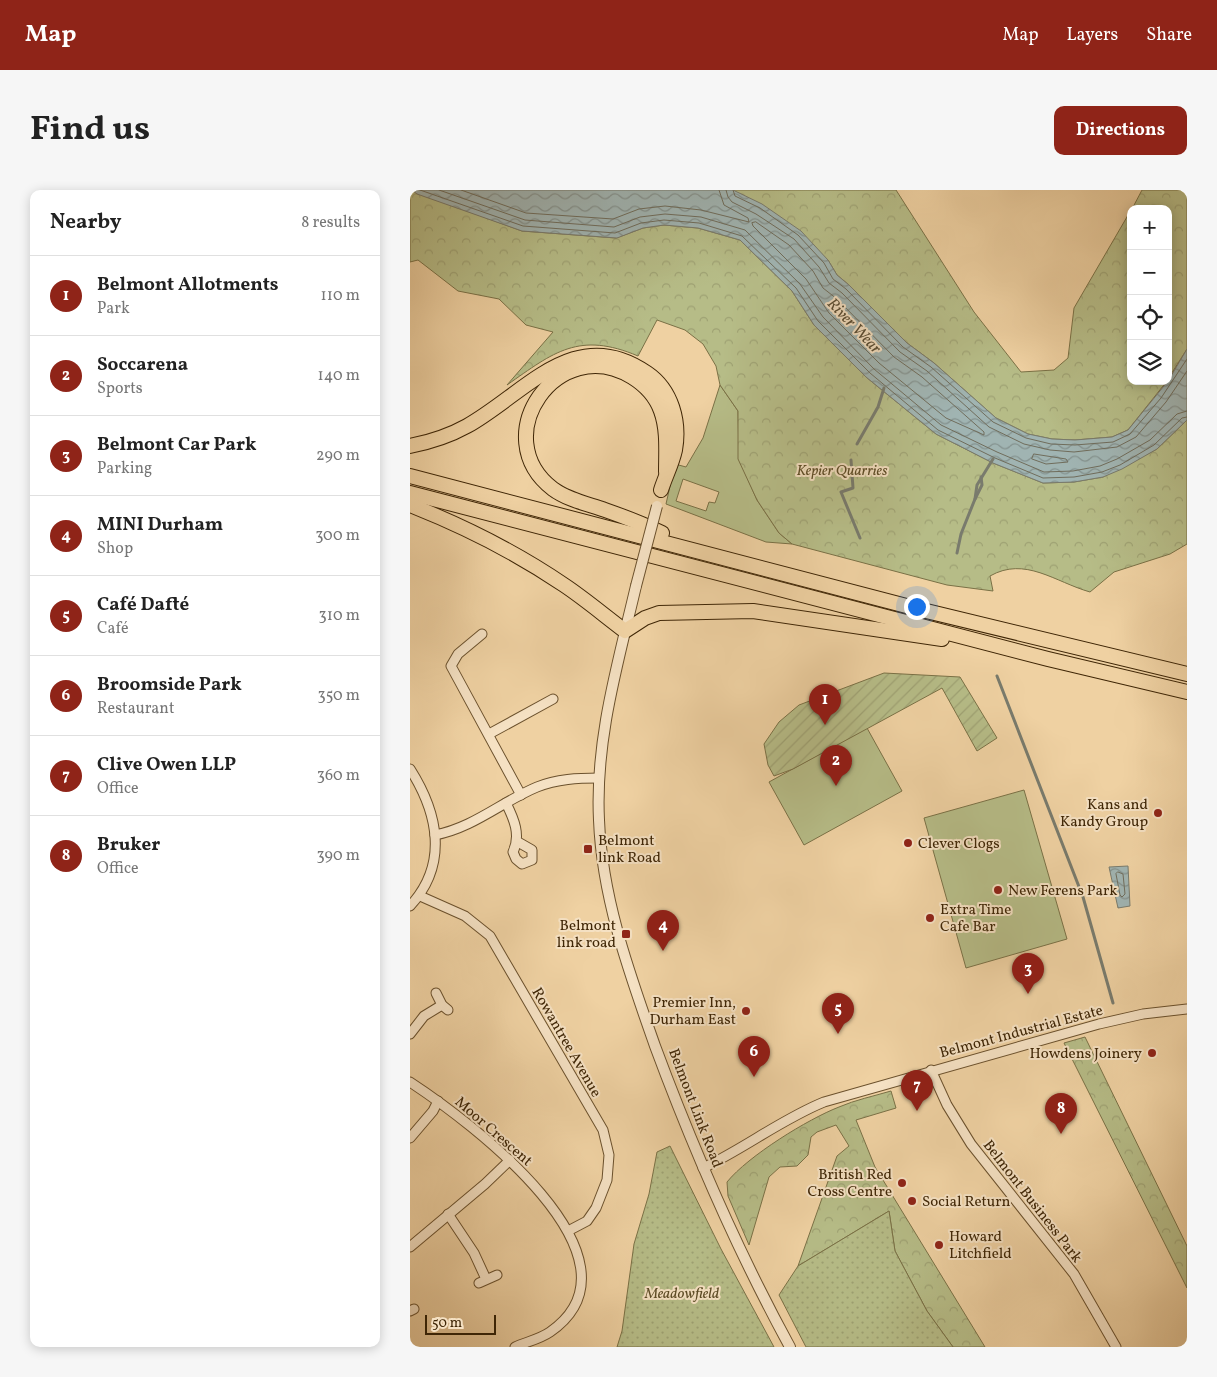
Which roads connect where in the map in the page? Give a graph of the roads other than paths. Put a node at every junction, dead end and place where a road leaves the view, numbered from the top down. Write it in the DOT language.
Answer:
graph roads {
  1 [pos="410,446"];
  2 [pos="666,472"];
  3 [pos="410,476"];
  4 [pos="661,490"];
  5 [pos="410,493"];
  6 [pos="410,505"];
  7 [pos="703,551"];
  8 [pos="626,631"];
  9 [pos="482,634"];
  10 [pos="1048,659"];
  11 [pos="1187,674"];
  12 [pos="1187,692"];
  13 [pos="553,698"];
  14 [pos="489,734"];
  15 [pos="410,768"];
  16 [pos="599,778"];
  17 [pos="522,795"];
  18 [pos="506,803"];
  19 [pos="435,835"];
  20 [pos="518,842"];
  21 [pos="420,896"];
  22 [pos="410,906"];
  23 [pos="436,993"];
  24 [pos="1187,1009"];
  25 [pos="410,1034"];
  26 [pos="931,1070"];
  27 [pos="410,1082"];
  28 [pos="438,1101"];
  29 [pos="410,1138"];
  30 [pos="510,1160"];
  31 [pos="703,1168"];
  32 [pos="448,1214"];
  33 [pos="568,1231"];
  34 [pos="410,1248"];
  35 [pos="497,1275"];
  36 [pos="515,1347"];
  37 [pos="790,1347"];
  38 [pos="1116,1347"];
  1 -- 2 [label="highway"];
  2 -- 4 [label="highway"];
  2 -- 7 [label="highway"];
  3 -- 7 [label="highway"];
  4 -- 8 [label="street, Belmont Link Road, bridge"];
  5 -- 10 [label="highway"];
  6 -- 8 [label="highway"];
  7 -- 11 [label="highway"];
  8 -- 10 [label="highway"];
  8 -- 16 [label="street, Belmont Link Road"];
  9 -- 14 [label="street"];
  10 -- 12 [label="highway"];
  13 -- 14 [label="street"];
  14 -- 17 [label="street"];
  15 -- 19 [label="street"];
  16 -- 17 [label="street"];
  16 -- 31 [label="street, Belmont Link Road"];
  17 -- 18 [label="street"];
  18 -- 19 [label="street"];
  18 -- 20 [label="street"];
  19 -- 21 [label="street"];
  21 -- 22 [label="street"];
  21 -- 33 [label="street, Rowantree Avenue"];
  23 -- 25 [label="street"];
  24 -- 26 [label="street, Belmont Industrial Estate"];
  26 -- 31 [label="street, Belmont Industrial Estate"];
  26 -- 38 [label="street, Belmont Business Park"];
  27 -- 28 [label="street, Moor Crescent"];
  28 -- 29 [label="street"];
  28 -- 30 [label="street, Moor Crescent"];
  30 -- 32 [label="street"];
  30 -- 33 [label="street, Moor Crescent"];
  31 -- 37 [label="street, Belmont Link Road"];
  32 -- 34 [label="street"];
  32 -- 35 [label="street"];
  33 -- 36 [label="street, Moor Crescent"];
}
